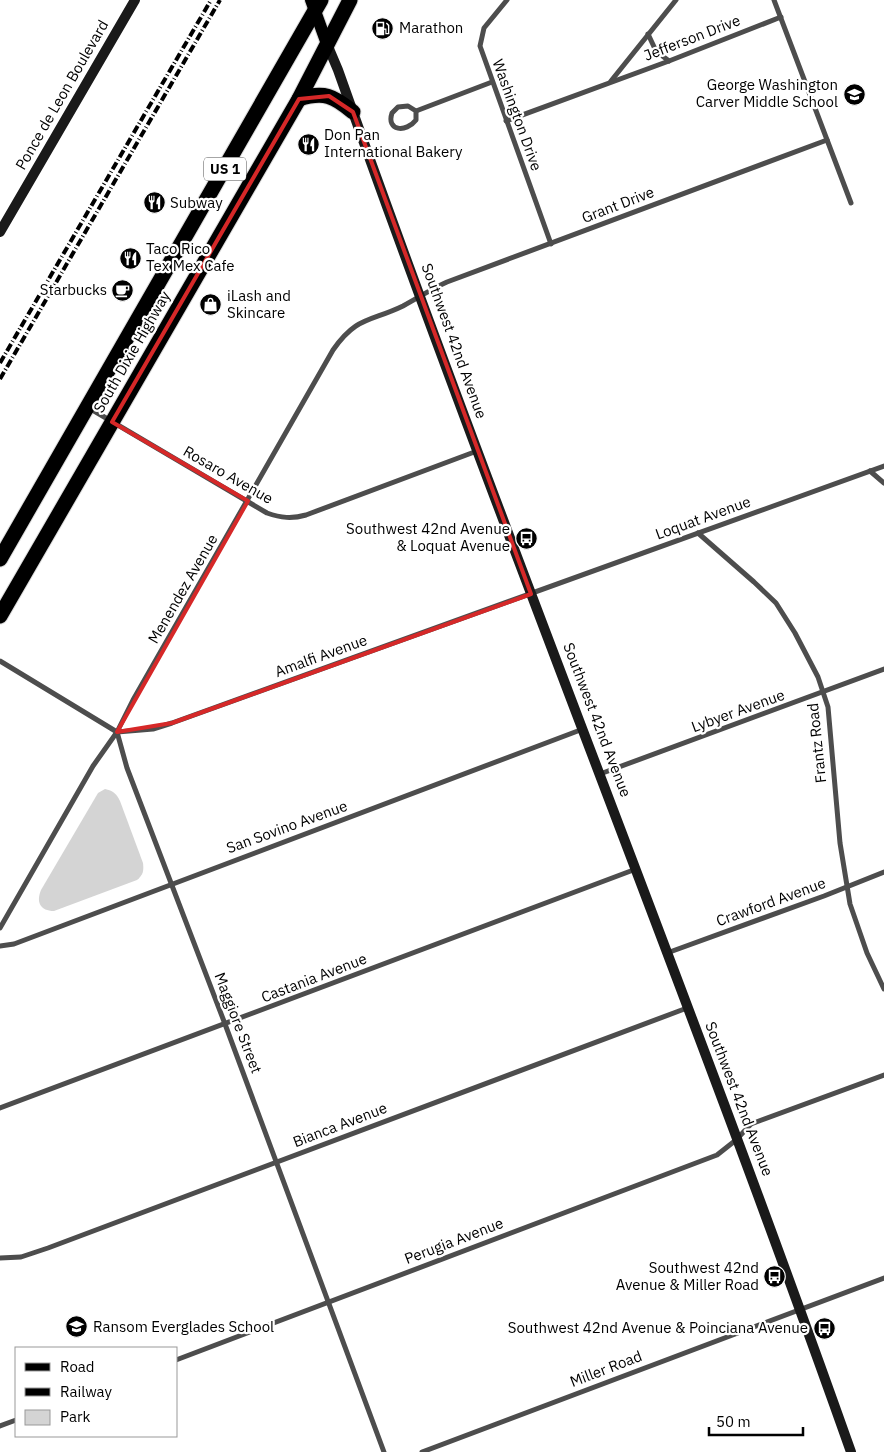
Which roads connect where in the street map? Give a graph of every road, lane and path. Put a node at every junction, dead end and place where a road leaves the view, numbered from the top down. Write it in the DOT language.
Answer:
graph roads {
  1 [pos="135,0"];
  2 [pos="350,0"];
  3 [pos="507,0"];
  4 [pos="676,0"];
  5 [pos="774,0"];
  6 [pos="316,4"];
  7 [pos="781,17"];
  8 [pos="648,34"];
  9 [pos="327,44"];
  10 [pos="669,61"];
  11 [pos="492,82"];
  12 [pos="611,82"];
  13 [pos="299,99"];
  14 [pos="416,110"];
  15 [pos="353,112"];
  16 [pos="506,121"];
  17 [pos="827,140"];
  18 [pos="850,203"];
  19 [pos="0,232"];
  20 [pos="551,244"];
  21 [pos="419,296"];
  22 [pos="87,407"];
  23 [pos="112,422"];
  24 [pos="478,451"];
  25 [pos="884,466"];
  26 [pos="870,471"];
  27 [pos="884,482"];
  28 [pos="248,501"];
  29 [pos="698,533"];
  30 [pos="0,559"];
  31 [pos="532,594"];
  32 [pos="0,616"];
  33 [pos="0,661"];
  34 [pos="884,669"];
  35 [pos="824,692"];
  36 [pos="583,729"];
  37 [pos="117,732"];
  38 [pos="600,774"];
  39 [pos="636,870"];
  40 [pos="884,872"];
  41 [pos="172,884"];
  42 [pos="847,887"];
  43 [pos="0,928"];
  44 [pos="0,946"];
  45 [pos="667,953"];
  46 [pos="884,989"];
  47 [pos="687,1008"];
  48 [pos="225,1024"];
  49 [pos="884,1076"];
  50 [pos="0,1108"];
  51 [pos="736,1140"];
  52 [pos="277,1163"];
  53 [pos="0,1258"];
  54 [pos="884,1278"];
  55 [pos="329,1302"];
  56 [pos="800,1309"];
  57 [pos="178,1359"];
  58 [pos="15,1420"];
  59 [pos="0,1426"];
  60 [pos="384,1452"];
  61 [pos="422,1452"];
  62 [pos="851,1452"];
  1 -- 19 [label="main road, Ponce de Leon Boulevard"];
  2 -- 9 [label="highway, South Dixie Highway / US 1"];
  3 -- 11 [label="street, Washington Drive"];
  4 -- 8 [label="street, Jefferson Drive"];
  5 -- 7 [label="street"];
  6 -- 9 [label="main road, Southwest 42nd Avenue"];
  6 -- 22 [label="highway, South Dixie Highway / US 1"];
  7 -- 10 [label="street, Jefferson Drive"];
  7 -- 17 [label="street"];
  8 -- 10 [label="street"];
  8 -- 12 [label="street, Jefferson Drive"];
  9 -- 13 [label="highway, South Dixie Highway / US 1"];
  9 -- 15 [label="main road, Southwest 42nd Avenue"];
  10 -- 12 [label="street, Jefferson Drive"];
  11 -- 14 [label="street"];
  11 -- 16 [label="street, Washington Drive"];
  12 -- 16 [label="street, Jefferson Drive"];
  13 -- 15 [label="highway"];
  13 -- 23 [label="highway, South Dixie Highway / US 1"];
  14 -- 14 [label="street"];
  15 -- 21 [label="main road, Southwest 42nd Avenue"];
  16 -- 20 [label="street, Washington Drive"];
  17 -- 18 [label="street"];
  17 -- 20 [label="street, Grant Drive"];
  20 -- 21 [label="street, Grant Drive"];
  21 -- 24 [label="main road, Southwest 42nd Avenue"];
  21 -- 28 [label="street, Menendez Avenue"];
  22 -- 23 [label="street, Rosaro Avenue"];
  22 -- 30 [label="highway, South Dixie Highway / US 1"];
  23 -- 28 [label="street, Rosaro Avenue"];
  23 -- 32 [label="highway, South Dixie Highway / US 1"];
  24 -- 28 [label="street, Rosaro Avenue"];
  24 -- 31 [label="main road, Southwest 42nd Avenue"];
  25 -- 26 [label="street, Loquat Avenue"];
  26 -- 27 [label="street"];
  26 -- 29 [label="street, Loquat Avenue"];
  28 -- 37 [label="street, Menendez Avenue"];
  29 -- 31 [label="street, Loquat Avenue"];
  29 -- 35 [label="street, Frantz Road"];
  31 -- 36 [label="main road, Southwest 42nd Avenue"];
  31 -- 37 [label="street, Amalfi Avenue"];
  33 -- 37 [label="street"];
  34 -- 35 [label="street, Lybyer Avenue"];
  35 -- 38 [label="street, Lybyer Avenue"];
  35 -- 42 [label="street, Frantz Road"];
  36 -- 38 [label="main road, Southwest 42nd Avenue"];
  36 -- 41 [label="street, San Sovino Avenue"];
  37 -- 41 [label="street, Maggiore Street"];
  37 -- 43 [label="street, Menendez Avenue"];
  38 -- 39 [label="main road, Southwest 42nd Avenue"];
  39 -- 45 [label="main road, Southwest 42nd Avenue"];
  39 -- 48 [label="street, Castania Avenue"];
  40 -- 42 [label="street, Crawford Avenue"];
  41 -- 44 [label="street, San Sovino Avenue"];
  41 -- 48 [label="street, Maggiore Street"];
  42 -- 45 [label="street, Crawford Avenue"];
  42 -- 46 [label="street, Frantz Road"];
  45 -- 47 [label="main road, Southwest 42nd Avenue"];
  47 -- 51 [label="main road, Southwest 42nd Avenue"];
  47 -- 52 [label="street, Bianca Avenue"];
  48 -- 50 [label="street, Castania Avenue"];
  48 -- 52 [label="street, Maggiore Street"];
  49 -- 51 [label="street, Perugia Avenue"];
  51 -- 55 [label="street, Perugia Avenue"];
  51 -- 56 [label="main road, Southwest 42nd Avenue"];
  52 -- 53 [label="street, Bianca Avenue"];
  52 -- 55 [label="street, Maggiore Street"];
  54 -- 56 [label="street, Miller Road"];
  55 -- 57 [label="street, Perugia Avenue"];
  55 -- 60 [label="street, Maggiore Street"];
  56 -- 61 [label="street, Miller Road"];
  56 -- 62 [label="main road, Southwest 42nd Avenue"];
  58 -- 59 [label="street"];
}
